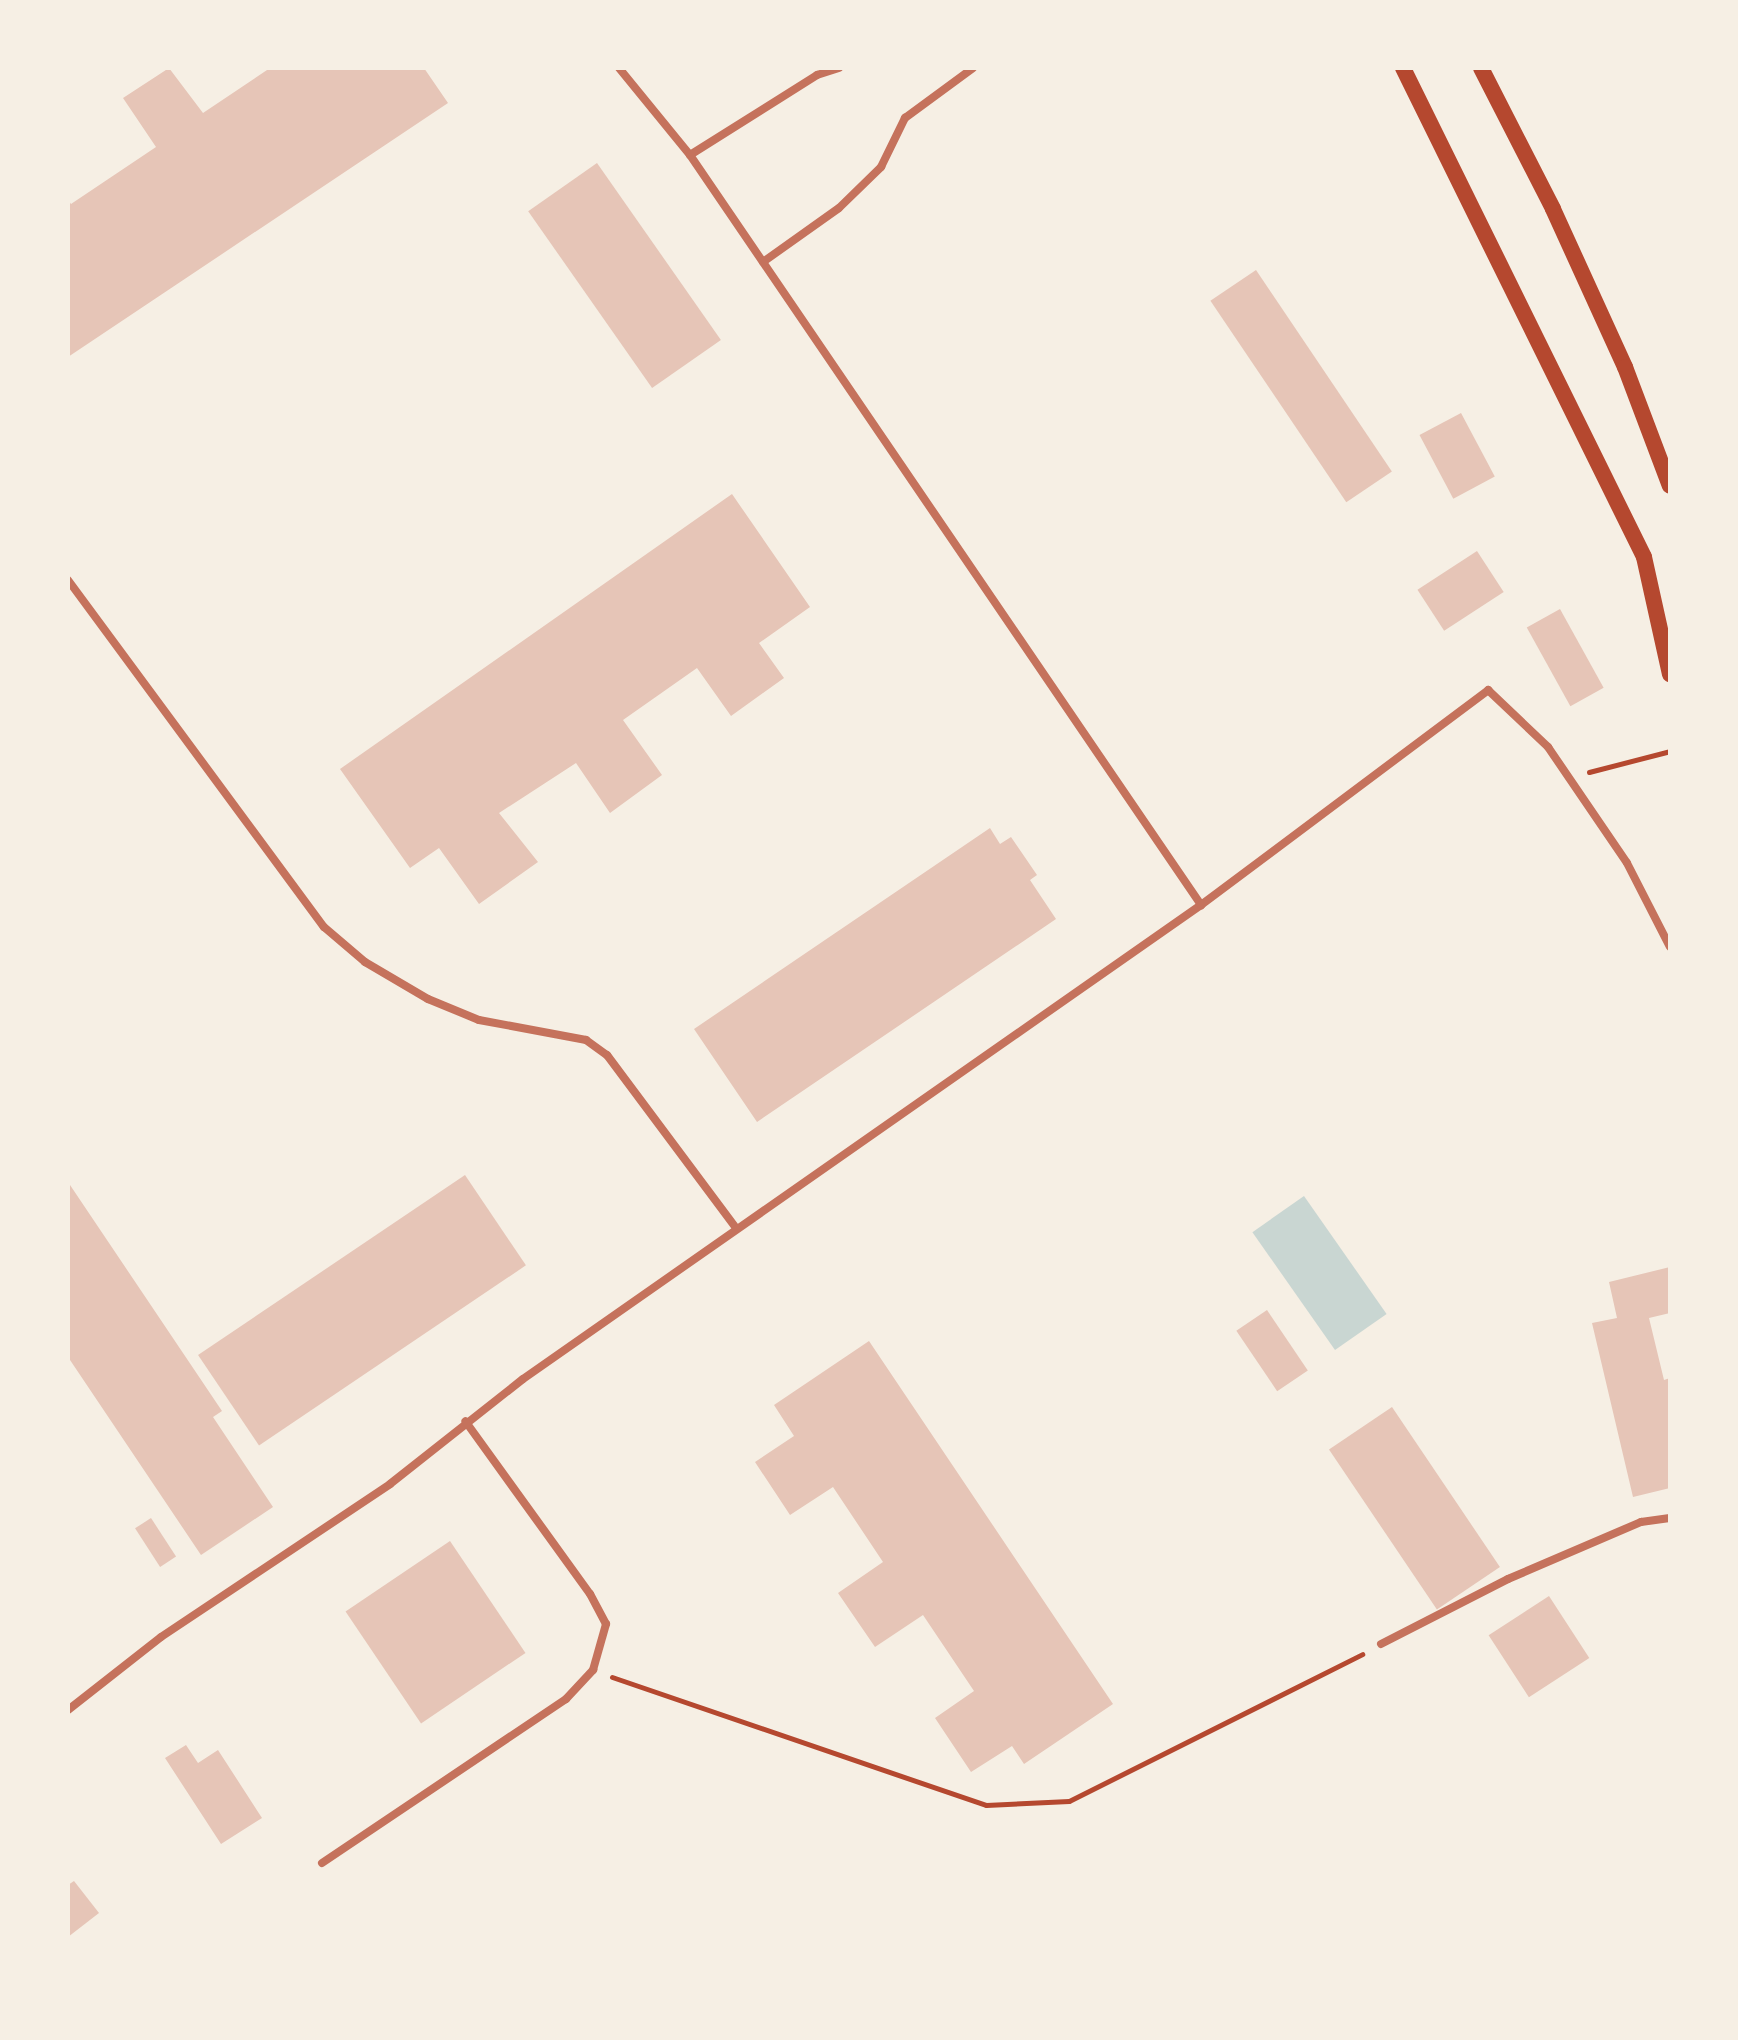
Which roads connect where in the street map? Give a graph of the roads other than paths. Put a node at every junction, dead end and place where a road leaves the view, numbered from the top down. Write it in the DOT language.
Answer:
graph roads {
  1 [pos="619,68"];
  2 [pos="839,68"];
  3 [pos="973,68"];
  4 [pos="1403,68"];
  5 [pos="1481,68"];
  6 [pos="690,155"];
  7 [pos="763,262"];
  8 [pos="1670,486"];
  9 [pos="68,580"];
  10 [pos="1670,674"];
  11 [pos="1201,905"];
  12 [pos="1670,947"];
  13 [pos="736,1228"];
  14 [pos="465,1421"];
  15 [pos="1670,1518"];
  16 [pos="1381,1644"];
  17 [pos="68,1710"];
  18 [pos="322,1863"];
  1 -- 6 [label="street"];
  2 -- 6 [label="street"];
  3 -- 7 [label="street"];
  4 -- 10 [label="main road"];
  5 -- 8 [label="main road"];
  6 -- 7 [label="street"];
  7 -- 11 [label="street"];
  9 -- 13 [label="street"];
  11 -- 12 [label="street"];
  11 -- 13 [label="street"];
  13 -- 14 [label="street"];
  14 -- 17 [label="street"];
  14 -- 18 [label="street"];
  15 -- 16 [label="street"];
}
